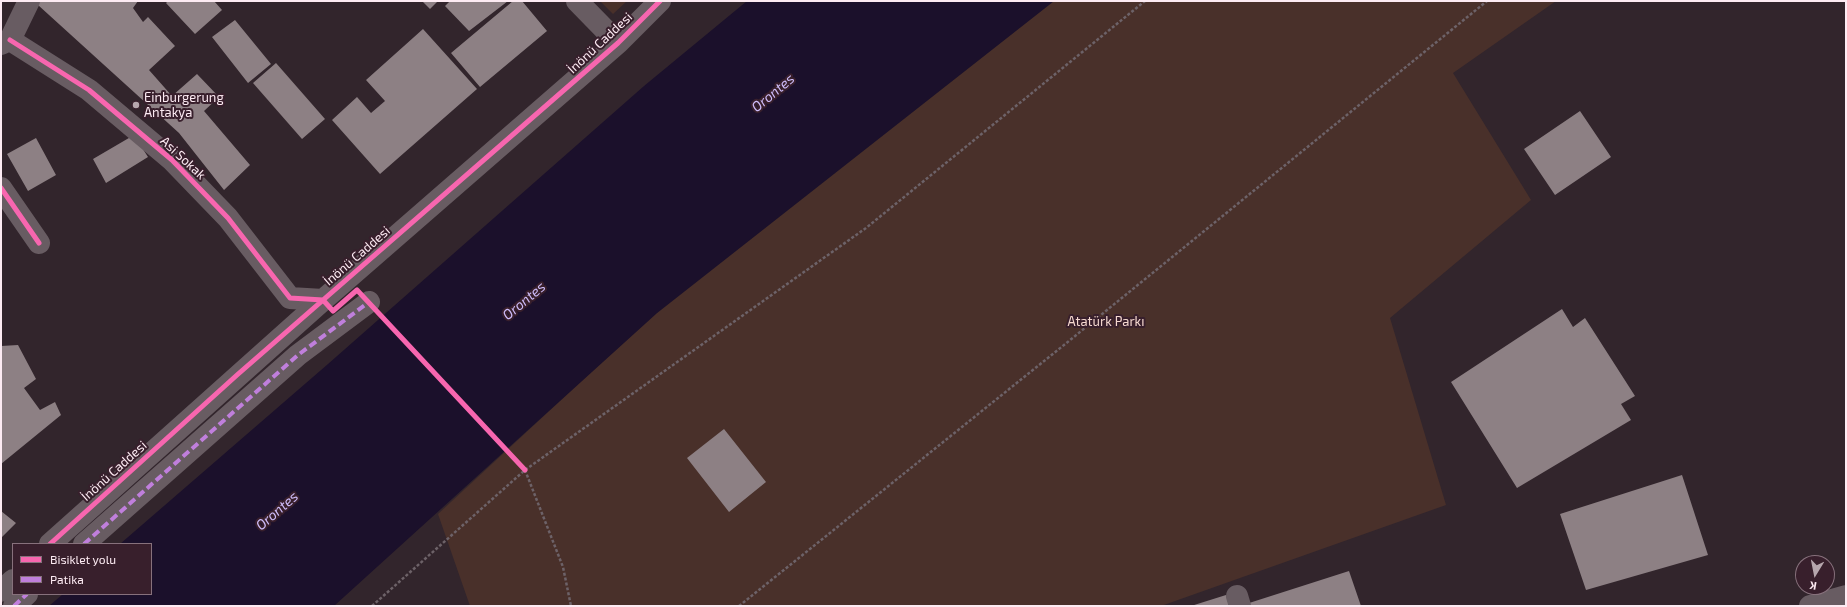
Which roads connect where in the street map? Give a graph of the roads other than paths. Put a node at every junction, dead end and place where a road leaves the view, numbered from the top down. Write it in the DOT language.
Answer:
graph roads {
  1 [pos="29,1"];
  2 [pos="577,1"];
  3 [pos="660,1"];
  4 [pos="5,42"];
  5 [pos="618,43"];
  6 [pos="1,188"];
  7 [pos="39,243"];
  8 [pos="323,300"];
  9 [pos="369,302"];
  10 [pos="51,543"];
  11 [pos="85,543"];
  12 [pos="12,581"];
  13 [pos="1,591"];
  14 [pos="26,595"];
  15 [pos="1846,596"];
  16 [pos="14,606"];
  17 [pos="1810,606"];
  1 -- 4 [label="street"];
  2 -- 5 [label="street"];
  3 -- 5 [label="street, İnönü Caddesi"];
  4 -- 8 [label="street, Asi Sokak"];
  5 -- 8 [label="street, İnönü Caddesi"];
  6 -- 7 [label="street"];
  8 -- 10 [label="street, İnönü Caddesi"];
  9 -- 11 [label="street"];
  12 -- 13 [label="street"];
  14 -- 16 [label="street"];
  15 -- 17 [label="street"];
}
